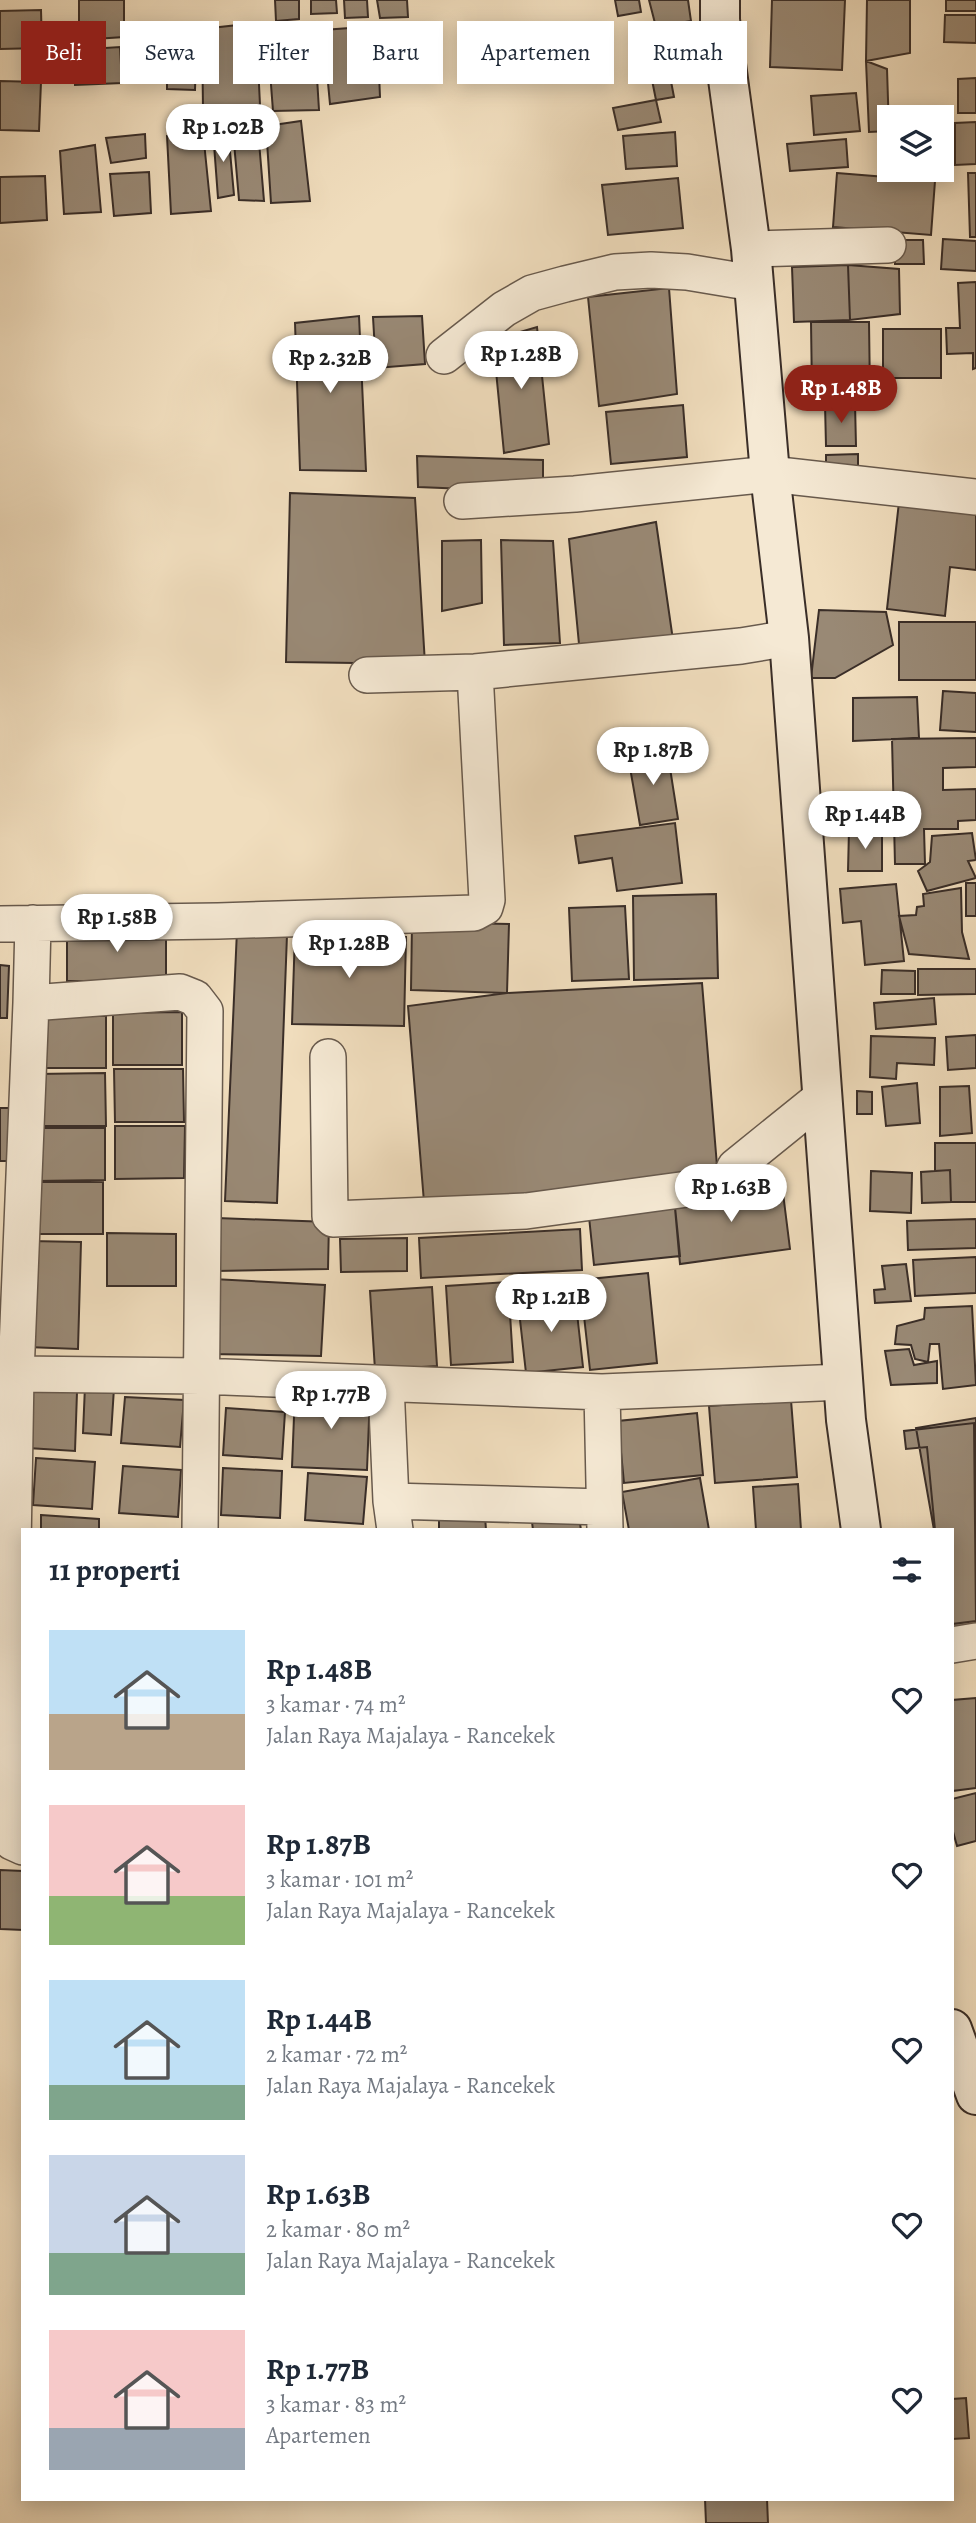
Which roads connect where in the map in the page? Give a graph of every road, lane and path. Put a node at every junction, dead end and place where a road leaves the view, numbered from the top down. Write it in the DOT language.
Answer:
graph roads {
  1 [pos="720,0"];
  2 [pos="888,245"];
  3 [pos="752,266"];
  4 [pos="444,356"];
  5 [pos="770,474"];
  6 [pos="976,496"];
  7 [pos="462,502"];
  8 [pos="789,638"];
  9 [pos="475,672"];
  10 [pos="367,675"];
  11 [pos="16,924"];
  12 [pos="31,1003"];
  13 [pos="328,1057"];
  14 [pos="823,1096"];
  15 [pos="16,1374"];
  16 [pos="200,1376"];
  17 [pos="843,1382"];
  18 [pos="386,1384"];
  19 [pos="602,1392"];
  20 [pos="393,1515"];
  21 [pos="604,1518"];
  22 [pos="200,1528"];
  23 [pos="861,1528"];
  24 [pos="976,1641"];
  25 [pos="954,1645"];
  26 [pos="21,1846"];
  27 [pos="954,2034"];
  28 [pos="976,2095"];
  1 -- 3 [label="main road"];
  2 -- 3 [label="street"];
  3 -- 4 [label="street"];
  3 -- 5 [label="main road"];
  5 -- 6 [label="street"];
  5 -- 7 [label="street"];
  5 -- 8 [label="main road"];
  8 -- 9 [label="street"];
  8 -- 14 [label="main road"];
  9 -- 10 [label="street"];
  9 -- 11 [label="street"];
  11 -- 12 [label="street"];
  12 -- 15 [label="street"];
  12 -- 16 [label="street"];
  13 -- 14 [label="street"];
  14 -- 17 [label="main road"];
  15 -- 16 [label="street"];
  15 -- 26 [label="street"];
  16 -- 18 [label="street"];
  16 -- 22 [label="street"];
  17 -- 19 [label="street"];
  17 -- 23 [label="main road"];
  18 -- 19 [label="street"];
  18 -- 20 [label="street"];
  19 -- 21 [label="street"];
  20 -- 21 [label="street"];
  24 -- 25 [label="street"];
  27 -- 28 [label="main road"];
}
